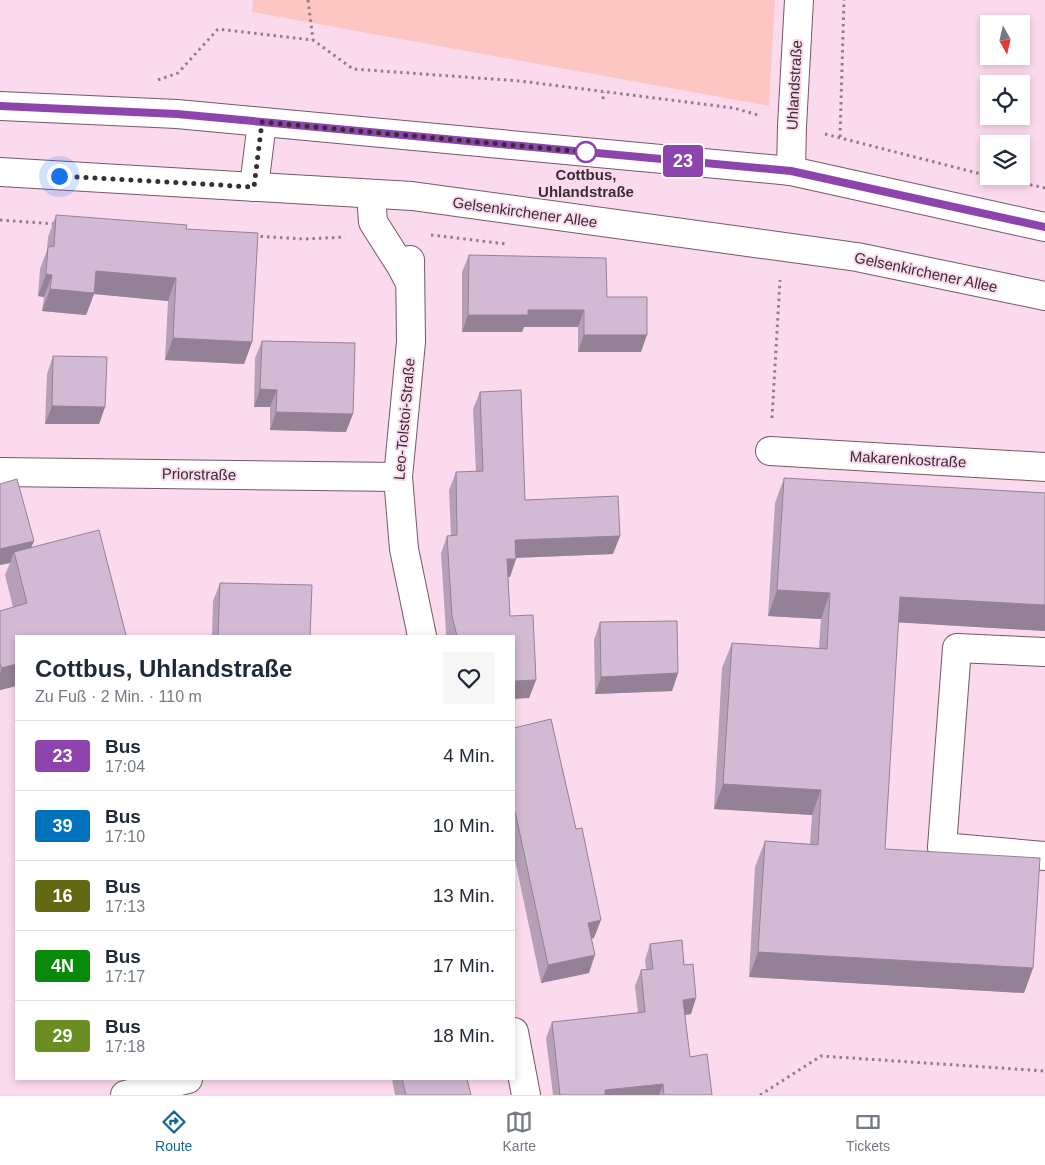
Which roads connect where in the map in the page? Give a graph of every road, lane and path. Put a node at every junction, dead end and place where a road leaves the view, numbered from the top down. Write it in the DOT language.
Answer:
graph roads {
  1 [pos="308,0"];
  2 [pos="799,0"];
  3 [pos="844,0"];
  4 [pos="313,40"];
  5 [pos="154,81"];
  6 [pos="604,92"];
  7 [pos="603,99"];
  8 [pos="0,106"];
  9 [pos="262,122"];
  10 [pos="792,126"];
  11 [pos="840,137"];
  12 [pos="791,171"];
  13 [pos="0,172"];
  14 [pos="980,173"];
  15 [pos="1030,185"];
  16 [pos="254,187"];
  17 [pos="1045,188"];
  18 [pos="371,194"];
  19 [pos="0,220"];
  20 [pos="59,224"];
  21 [pos="1045,227"];
  22 [pos="245,235"];
  23 [pos="381,235"];
  24 [pos="780,276"];
  25 [pos="1045,296"];
  26 [pos="770,451"];
  27 [pos="1045,467"];
  28 [pos="0,472"];
  29 [pos="398,477"];
  30 [pos="422,635"];
  31 [pos="1045,652"];
  32 [pos="1045,856"];
  33 [pos="515,1037"];
  34 [pos="1045,1072"];
  35 [pos="184,1080"];
  36 [pos="125,1095"];
  37 [pos="526,1095"];
  38 [pos="760,1095"];
  1 -- 4 [label="path"];
  2 -- 10 [label="main road, Uhlandstraße"];
  3 -- 11 [label="path"];
  4 -- 5 [label="path"];
  4 -- 6 [label="path"];
  6 -- 7 [label="path"];
  6 -- 10 [label="path"];
  8 -- 9 [label="main road"];
  9 -- 12 [label="main road"];
  9 -- 16 [label="main road"];
  10 -- 11 [label="path"];
  10 -- 12 [label="main road, Uhlandstraße"];
  11 -- 14 [label="path"];
  12 -- 21 [label="main road"];
  13 -- 16 [label="main road, Gelsenkirchener Allee"];
  15 -- 17 [label="path"];
  16 -- 18 [label="main road, Gelsenkirchener Allee"];
  18 -- 23 [label="main road"];
  18 -- 25 [label="main road, Gelsenkirchener Allee"];
  19 -- 20 [label="path"];
  22 -- 23 [label="path"];
  23 -- 29 [label="main road, Leo-Tolstoi-Straße"];
  24 -- 26 [label="path"];
  26 -- 27 [label="main road, Makarenkostraße"];
  28 -- 29 [label="main road, Priorstraße"];
  29 -- 30 [label="main road, Leo-Tolstoi-Straße"];
  31 -- 32 [label="main road"];
  33 -- 37 [label="main road"];
  34 -- 38 [label="path"];
  35 -- 36 [label="main road"];
}
